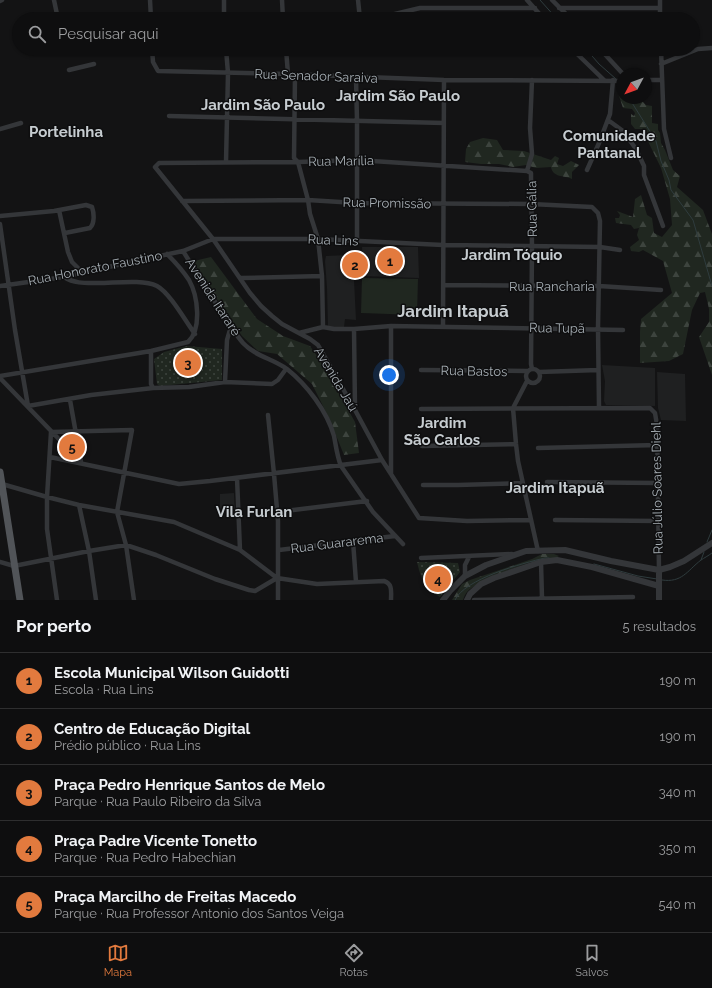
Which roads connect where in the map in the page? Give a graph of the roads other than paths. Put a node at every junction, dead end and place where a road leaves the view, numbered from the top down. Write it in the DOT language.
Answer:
graph roads {
  1 [pos="54,0"];
  2 [pos="150,0"];
  3 [pos="224,0"];
  4 [pos="282,0"];
  5 [pos="358,0"];
  6 [pos="527,0"];
  7 [pos="552,0"];
  8 [pos="660,0"];
  9 [pos="535,8"];
  10 [pos="559,8"];
  11 [pos="660,8"];
  12 [pos="57,12"];
  13 [pos="151,12"];
  14 [pos="224,12"];
  15 [pos="283,12"];
  16 [pos="359,12"];
  17 [pos="403,12"];
  18 [pos="538,12"];
  19 [pos="563,12"];
  20 [pos="660,12"];
  21 [pos="712,48"];
  22 [pos="700,49"];
  23 [pos="153,56"];
  24 [pos="227,56"];
  25 [pos="287,56"];
  26 [pos="579,56"];
  27 [pos="606,56"];
  28 [pos="661,56"];
  29 [pos="681,56"];
  30 [pos="94,64"];
  31 [pos="661,64"];
  32 [pos="617,68"];
  33 [pos="69,70"];
  34 [pos="228,74"];
  35 [pos="288,74"];
  36 [pos="295,75"];
  37 [pos="356,78"];
  38 [pos="444,80"];
  39 [pos="532,80"];
  40 [pos="604,80"];
  41 [pos="613,80"];
  42 [pos="652,80"];
  43 [pos="662,80"];
  44 [pos="169,116"];
  45 [pos="227,117"];
  46 [pos="295,119"];
  47 [pos="608,120"];
  48 [pos="357,121"];
  49 [pos="21,123"];
  50 [pos="444,123"];
  51 [pos="0,129"];
  52 [pos="671,158"];
  53 [pos="357,160"];
  54 [pos="226,162"];
  55 [pos="298,162"];
  56 [pos="445,165"];
  57 [pos="155,167"];
  58 [pos="587,170"];
  59 [pos="527,171"];
  60 [pos="308,200"];
  61 [pos="182,201"];
  62 [pos="356,203"];
  63 [pos="443,204"];
  64 [pos="531,204"];
  65 [pos="59,210"];
  66 [pos="0,216"];
  67 [pos="0,224"];
  68 [pos="662,226"];
  69 [pos="65,233"];
  70 [pos="212,239"];
  71 [pos="318,239"];
  72 [pos="357,241"];
  73 [pos="443,245"];
  74 [pos="532,246"];
  75 [pos="600,247"];
  76 [pos="183,250"];
  77 [pos="620,250"];
  78 [pos="167,254"];
  79 [pos="85,272"];
  80 [pos="322,276"];
  81 [pos="64,277"];
  82 [pos="241,278"];
  83 [pos="9,285"];
  84 [pos="443,285"];
  85 [pos="0,286"];
  86 [pos="531,286"];
  87 [pos="599,286"];
  88 [pos="661,290"];
  89 [pos="231,326"];
  90 [pos="391,326"];
  91 [pos="443,326"];
  92 [pos="323,327"];
  93 [pos="354,328"];
  94 [pos="530,328"];
  95 [pos="598,328"];
  96 [pos="624,330"];
  97 [pos="299,333"];
  98 [pos="195,334"];
  99 [pos="151,351"];
  100 [pos="286,369"];
  101 [pos="421,370"];
  102 [pos="530,370"];
  103 [pos="598,370"];
  104 [pos="23,372"];
  105 [pos="538,372"];
  106 [pos="0,377"];
  107 [pos="527,381"];
  108 [pos="225,382"];
  109 [pos="153,388"];
  110 [pos="70,400"];
  111 [pos="28,406"];
  112 [pos="599,407"];
  113 [pos="513,408"];
  114 [pos="421,409"];
  115 [pos="355,410"];
  116 [pos="268,415"];
  117 [pos="76,431"];
  118 [pos="51,432"];
  119 [pos="516,444"];
  120 [pos="422,446"];
  121 [pos="657,446"];
  122 [pos="538,448"];
  123 [pos="50,457"];
  124 [pos="382,460"];
  125 [pos="81,462"];
  126 [pos="341,466"];
  127 [pos="124,471"];
  128 [pos="0,472"];
  129 [pos="274,474"];
  130 [pos="392,476"];
  131 [pos="237,478"];
  132 [pos="547,482"];
  133 [pos="523,483"];
  134 [pos="658,483"];
  135 [pos="423,485"];
  136 [pos="2,487"];
  137 [pos="47,497"];
  138 [pos="367,501"];
  139 [pos="79,505"];
  140 [pos="117,512"];
  141 [pos="276,512"];
  142 [pos="531,520"];
  143 [pos="555,520"];
  144 [pos="658,521"];
  145 [pos="395,536"];
  146 [pos="353,541"];
  147 [pos="712,543"];
  148 [pos="403,544"];
  149 [pos="126,546"];
  150 [pos="240,550"];
  151 [pos="279,550"];
  152 [pos="89,551"];
  153 [pos="538,551"];
  154 [pos="518,554"];
  155 [pos="469,557"];
  156 [pos="52,558"];
  157 [pos="421,558"];
  158 [pos="0,562"];
  159 [pos="541,562"];
  160 [pos="14,566"];
  161 [pos="465,576"];
  162 [pos="277,578"];
  163 [pos="659,578"];
  164 [pos="356,582"];
  165 [pos="633,597"];
  166 [pos="542,598"];
  167 [pos="20,600"];
  168 [pos="57,600"];
  169 [pos="96,600"];
  170 [pos="134,600"];
  171 [pos="278,600"];
  172 [pos="391,600"];
  173 [pos="443,600"];
  174 [pos="467,600"];
  175 [pos="474,600"];
  176 [pos="659,600"];
  1 -- 12 [label="street"];
  2 -- 13 [label="street"];
  3 -- 14 [label="street"];
  4 -- 15 [label="street"];
  5 -- 16 [label="street"];
  6 -- 9 [label="street"];
  7 -- 10 [label="street"];
  8 -- 11 [label="street"];
  9 -- 17 [label="street"];
  9 -- 18 [label="street"];
  10 -- 11 [label="street"];
  10 -- 19 [label="street"];
  11 -- 20 [label="street"];
  21 -- 22 [label="street"];
  23 -- 34 [label="street, Rua Senador Saraiva"];
  24 -- 34 [label="street"];
  25 -- 35 [label="street"];
  26 -- 40 [label="street"];
  27 -- 32 [label="street"];
  28 -- 31 [label="street"];
  29 -- 31 [label="street"];
  30 -- 33 [label="street"];
  31 -- 43 [label="street"];
  34 -- 35 [label="street, Rua Senador Saraiva"];
  34 -- 45 [label="street"];
  35 -- 36 [label="street, Rua Senador Saraiva"];
  36 -- 37 [label="street, Rua Senador Saraiva"];
  36 -- 46 [label="street"];
  37 -- 38 [label="street, Rua Senador Saraiva"];
  37 -- 48 [label="street"];
  38 -- 39 [label="street, Rua Senador Saraiva"];
  38 -- 50 [label="street"];
  39 -- 40 [label="street, Rua Senador Saraiva"];
  39 -- 59 [label="street"];
  40 -- 41 [label="street, Rua Senador Saraiva"];
  41 -- 47 [label="street"];
  42 -- 43 [label="street"];
  43 -- 52 [label="street"];
  44 -- 45 [label="street"];
  45 -- 46 [label="street"];
  45 -- 54 [label="street"];
  46 -- 48 [label="street"];
  46 -- 55 [label="street"];
  47 -- 58 [label="street"];
  47 -- 68 [label="street"];
  48 -- 50 [label="street"];
  48 -- 53 [label="street"];
  49 -- 51 [label="street"];
  50 -- 56 [label="street"];
  53 -- 55 [label="street, Rua Marília"];
  53 -- 56 [label="street, Rua Marília"];
  53 -- 62 [label="street"];
  54 -- 55 [label="street, Rua Marília"];
  54 -- 57 [label="street, Rua Marília"];
  55 -- 60 [label="street"];
  56 -- 59 [label="street, Rua Marília"];
  56 -- 63 [label="street"];
  57 -- 61 [label="street, Avenida Jaú"];
  59 -- 64 [label="street, Rua Gália"];
  60 -- 61 [label="street, Rua Promissão"];
  60 -- 62 [label="street, Rua Promissão"];
  60 -- 71 [label="street"];
  61 -- 70 [label="street, Avenida Jaú"];
  62 -- 63 [label="street, Rua Promissão"];
  62 -- 72 [label="street"];
  63 -- 64 [label="street, Rua Promissão"];
  63 -- 73 [label="street"];
  64 -- 74 [label="street, Rua Gália"];
  64 -- 75 [label="street, Rua Promissão"];
  65 -- 66 [label="street"];
  65 -- 69 [label="street"];
  65 -- 69 [label="street"];
  67 -- 83 [label="street"];
  69 -- 79 [label="street"];
  70 -- 71 [label="street, Rua Lins"];
  70 -- 76 [label="street, Rua Honorato Faustino"];
  70 -- 82 [label="street, Avenida Jaú"];
  71 -- 72 [label="street, Rua Lins"];
  71 -- 80 [label="street"];
  72 -- 73 [label="street, Rua Lins"];
  73 -- 74 [label="street, Rua Lins"];
  73 -- 84 [label="street"];
  74 -- 75 [label="street, Rua Lins"];
  74 -- 86 [label="street, Rua Gália"];
  75 -- 77 [label="street, Rua Lins"];
  75 -- 87 [label="street"];
  76 -- 78 [label="street, Rua Honorato Faustino"];
  76 -- 89 [label="street, Avenida Itararé"];
  78 -- 79 [label="street, Rua Honorato Faustino"];
  78 -- 98 [label="street"];
  79 -- 81 [label="street, Rua Honorato Faustino"];
  80 -- 82 [label="street"];
  80 -- 92 [label="street"];
  81 -- 83 [label="street, Rua Honorato Faustino"];
  81 -- 98 [label="street"];
  82 -- 97 [label="street, Avenida Jaú"];
  83 -- 85 [label="street, Rua Honorato Faustino"];
  83 -- 104 [label="street"];
  84 -- 86 [label="street, Rua Rancharia"];
  84 -- 91 [label="street"];
  86 -- 87 [label="street, Rua Rancharia"];
  86 -- 94 [label="street, Rua Gália"];
  87 -- 88 [label="street, Rua Rancharia"];
  87 -- 95 [label="street"];
  89 -- 100 [label="street, Avenida Itararé"];
  89 -- 108 [label="street"];
  90 -- 91 [label="street, Rua Tupã"];
  90 -- 93 [label="street, Rua Tupã"];
  90 -- 130 [label="street"];
  91 -- 94 [label="street, Rua Tupã"];
  92 -- 93 [label="street, Rua Tupã"];
  92 -- 97 [label="street, Rua Tupã"];
  93 -- 115 [label="street"];
  94 -- 95 [label="street, Rua Tupã"];
  94 -- 102 [label="street, Rua Gália"];
  95 -- 96 [label="street, Rua Tupã"];
  95 -- 103 [label="street"];
  97 -- 115 [label="street, Avenida Jaú"];
  98 -- 99 [label="street"];
  99 -- 104 [label="street"];
  99 -- 109 [label="street"];
  100 -- 108 [label="street"];
  100 -- 126 [label="street, Avenida Itararé"];
  101 -- 102 [label="street, Rua Bastos"];
  102 -- 105 [label="street"];
  102 -- 107 [label="street"];
  103 -- 105 [label="street"];
  103 -- 112 [label="street"];
  104 -- 106 [label="street"];
  104 -- 111 [label="street"];
  105 -- 107 [label="street"];
  106 -- 111 [label="street"];
  107 -- 113 [label="street"];
  108 -- 109 [label="street"];
  109 -- 110 [label="street"];
  110 -- 111 [label="street"];
  110 -- 117 [label="street"];
  111 -- 118 [label="street"];
  112 -- 113 [label="street"];
  112 -- 121 [label="street, Rua Júlio Soares Diehl"];
  113 -- 114 [label="street"];
  113 -- 119 [label="street"];
  115 -- 124 [label="street, Avenida Jaú"];
  116 -- 129 [label="street"];
  117 -- 118 [label="street"];
  117 -- 125 [label="street"];
  117 -- 127 [label="street"];
  118 -- 123 [label="street"];
  118 -- 125 [label="street"];
  119 -- 120 [label="street"];
  119 -- 133 [label="street"];
  121 -- 122 [label="street"];
  121 -- 134 [label="street, Rua Júlio Soares Diehl"];
  123 -- 125 [label="street"];
  123 -- 137 [label="street"];
  124 -- 126 [label="street"];
  124 -- 130 [label="street, Avenida Jaú"];
  125 -- 127 [label="street"];
  126 -- 129 [label="street"];
  126 -- 138 [label="street, Avenida Itararé"];
  127 -- 131 [label="street"];
  127 -- 140 [label="street"];
  128 -- 136 [label="main road"];
  129 -- 131 [label="street"];
  129 -- 141 [label="street"];
  130 -- 142 [label="street, Avenida Jaú"];
  131 -- 150 [label="street"];
  132 -- 134 [label="street"];
  133 -- 135 [label="street"];
  133 -- 142 [label="street"];
  134 -- 144 [label="street, Rua Júlio Soares Diehl"];
  136 -- 137 [label="street"];
  136 -- 160 [label="main road"];
  137 -- 139 [label="street"];
  137 -- 156 [label="street"];
  138 -- 141 [label="street"];
  138 -- 145 [label="street, Avenida Itararé"];
  139 -- 140 [label="street"];
  139 -- 152 [label="street"];
  140 -- 149 [label="street"];
  140 -- 150 [label="street"];
  141 -- 151 [label="street"];
  142 -- 153 [label="street"];
  143 -- 144 [label="street"];
  144 -- 163 [label="street, Rua Júlio Soares Diehl"];
  145 -- 146 [label="street, Rua Guararema"];
  145 -- 148 [label="street, Avenida Itararé"];
  146 -- 151 [label="street, Rua Guararema"];
  146 -- 164 [label="street"];
  147 -- 163 [label="street"];
  149 -- 152 [label="street"];
  149 -- 162 [label="street"];
  149 -- 170 [label="street"];
  150 -- 162 [label="street"];
  151 -- 162 [label="street"];
  152 -- 156 [label="street"];
  152 -- 169 [label="street"];
  153 -- 154 [label="street"];
  153 -- 163 [label="street"];
  154 -- 155 [label="street"];
  154 -- 161 [label="street"];
  155 -- 157 [label="street"];
  155 -- 161 [label="street"];
  156 -- 160 [label="street"];
  156 -- 168 [label="street"];
  158 -- 160 [label="street"];
  159 -- 163 [label="street"];
  159 -- 166 [label="street"];
  159 -- 174 [label="street"];
  160 -- 167 [label="main road"];
  161 -- 173 [label="street"];
  162 -- 164 [label="street"];
  162 -- 171 [label="street"];
  163 -- 176 [label="street"];
  164 -- 172 [label="street"];
  165 -- 166 [label="street"];
  166 -- 175 [label="street"];
}
